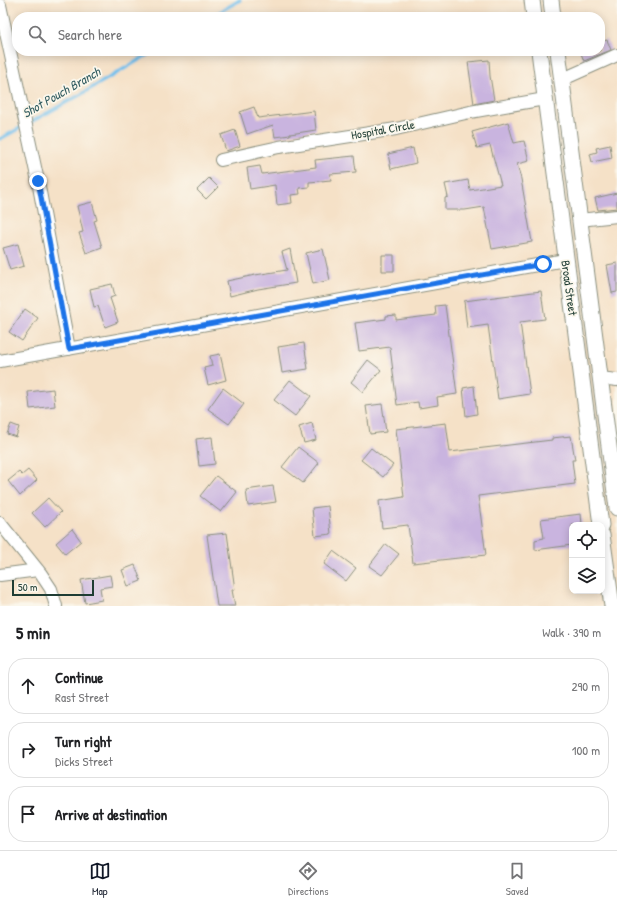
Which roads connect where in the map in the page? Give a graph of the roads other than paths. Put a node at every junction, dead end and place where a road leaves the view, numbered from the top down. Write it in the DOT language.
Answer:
graph roads {
  1 [pos="532,0"];
  2 [pos="551,0"];
  3 [pos="0,5"];
  4 [pos="533,12"];
  5 [pos="552,12"];
  6 [pos="617,55"];
  7 [pos="540,56"];
  8 [pos="559,56"];
  9 [pos="561,80"];
  10 [pos="545,100"];
  11 [pos="221,160"];
  12 [pos="617,216"];
  13 [pos="580,220"];
  14 [pos="565,260"];
  15 [pos="69,349"];
  16 [pos="0,361"];
  17 [pos="600,378"];
  18 [pos="617,380"];
  19 [pos="617,506"];
  20 [pos="598,509"];
  21 [pos="600,522"];
  22 [pos="0,524"];
  23 [pos="605,556"];
  24 [pos="38,570"];
  25 [pos="0,575"];
  26 [pos="56,606"];
  27 [pos="612,606"];
  1 -- 4 [label="main road"];
  2 -- 5 [label="main road"];
  3 -- 15 [label="street"];
  6 -- 9 [label="street"];
  7 -- 10 [label="main road, Broad Street"];
  8 -- 9 [label="main road, Broad Street"];
  9 -- 13 [label="main road, Broad Street"];
  10 -- 11 [label="street, Hospital Circle"];
  10 -- 14 [label="main road, Broad Street"];
  12 -- 13 [label="street"];
  13 -- 17 [label="main road, Broad Street"];
  14 -- 15 [label="street"];
  14 -- 20 [label="main road, Broad Street"];
  15 -- 16 [label="street"];
  17 -- 18 [label="street"];
  17 -- 19 [label="main road, Broad Street"];
  19 -- 20 [label="street"];
  20 -- 21 [label="main road, Broad Street"];
  22 -- 24 [label="street"];
  23 -- 27 [label="main road"];
  24 -- 25 [label="street"];
  24 -- 26 [label="street"];
}
